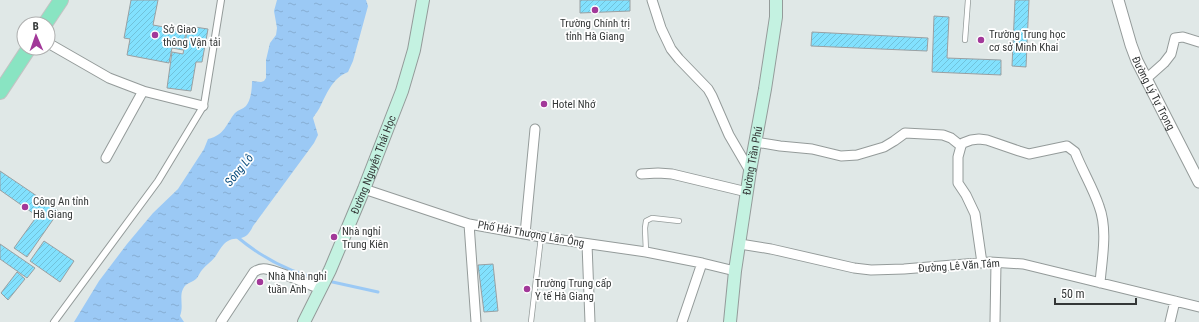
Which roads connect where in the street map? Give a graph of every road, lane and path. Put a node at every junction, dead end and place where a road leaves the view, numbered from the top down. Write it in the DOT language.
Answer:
graph roads {
  1 [pos="61,0"];
  2 [pos="221,0"];
  3 [pos="423,0"];
  4 [pos="652,0"];
  5 [pos="776,0"];
  6 [pos="968,0"];
  7 [pos="1118,0"];
  8 [pos="50,16"];
  9 [pos="965,40"];
  10 [pos="1199,42"];
  11 [pos="56,48"];
  12 [pos="24,56"];
  13 [pos="1146,80"];
  14 [pos="143,91"];
  15 [pos="0,92"];
  16 [pos="203,106"];
  17 [pos="535,129"];
  18 [pos="756,142"];
  19 [pos="961,146"];
  20 [pos="106,158"];
  21 [pos="750,171"];
  22 [pos="641,174"];
  23 [pos="1199,182"];
  24 [pos="364,189"];
  25 [pos="747,192"];
  26 [pos="679,221"];
  27 [pos="469,224"];
  28 [pos="525,234"];
  29 [pos="540,237"];
  30 [pos="587,244"];
  31 [pos="740,244"];
  32 [pos="646,252"];
  33 [pos="702,263"];
  34 [pos="982,263"];
  35 [pos="996,263"];
  36 [pos="735,271"];
  37 [pos="1100,283"];
  38 [pos="321,288"];
  39 [pos="1175,301"];
  40 [pos="1199,307"];
  41 [pos="54,322"];
  42 [pos="221,322"];
  43 [pos="304,322"];
  44 [pos="476,322"];
  45 [pos="531,322"];
  46 [pos="590,322"];
  47 [pos="682,322"];
  48 [pos="730,322"];
  49 [pos="995,322"];
  50 [pos="1170,322"];
  1 -- 8 [label="main road"];
  2 -- 16 [label="street"];
  3 -- 24 [label="main road, Đường Nguyễn Thái Học"];
  4 -- 21 [label="street"];
  5 -- 18 [label="main road, Đường Trần Phú"];
  6 -- 9 [label="lane"];
  7 -- 13 [label="street, Đường Lý Tự Trọng"];
  10 -- 13 [label="street"];
  11 -- 14 [label="street"];
  12 -- 15 [label="main road"];
  13 -- 23 [label="street, Đường Lý Tự Trọng"];
  14 -- 16 [label="street"];
  14 -- 20 [label="street"];
  16 -- 41 [label="street"];
  17 -- 28 [label="street"];
  18 -- 19 [label="street"];
  18 -- 21 [label="main road, Đường Trần Phú"];
  19 -- 34 [label="street"];
  19 -- 37 [label="street"];
  21 -- 25 [label="main road, Đường Trần Phú"];
  22 -- 25 [label="street"];
  24 -- 27 [label="street, Phố Hải Thượng Lãn Ông"];
  24 -- 38 [label="main road, Đường Nguyễn Thái Học"];
  25 -- 31 [label="main road, Đường Trần Phú"];
  26 -- 32 [label="lane"];
  27 -- 28 [label="street, Phố Hải Thượng Lãn Ông"];
  27 -- 44 [label="street"];
  28 -- 29 [label="street, Phố Hải Thượng Lãn Ông"];
  29 -- 30 [label="street, Phố Hải Thượng Lãn Ông"];
  29 -- 45 [label="lane"];
  30 -- 32 [label="street, Phố Hải Thượng Lãn Ông"];
  30 -- 46 [label="street"];
  31 -- 34 [label="street, Đường Lê Văn Tám"];
  31 -- 36 [label="main road, Đường Trần Phú"];
  32 -- 33 [label="street, Phố Hải Thượng Lãn Ông"];
  33 -- 36 [label="street, Phố Hải Thượng Lãn Ông"];
  33 -- 47 [label="street"];
  34 -- 35 [label="street, Đường Lê Văn Tám"];
  35 -- 37 [label="street, Đường Lê Văn Tám"];
  35 -- 49 [label="street"];
  36 -- 48 [label="main road, Đường Trần Phú"];
  37 -- 39 [label="street, Đường Lê Văn Tám"];
  38 -- 42 [label="street"];
  38 -- 43 [label="main road, Đường Nguyễn Thái Học"];
  39 -- 40 [label="street, Đường Lê Văn Tám"];
  39 -- 50 [label="street"];
}
